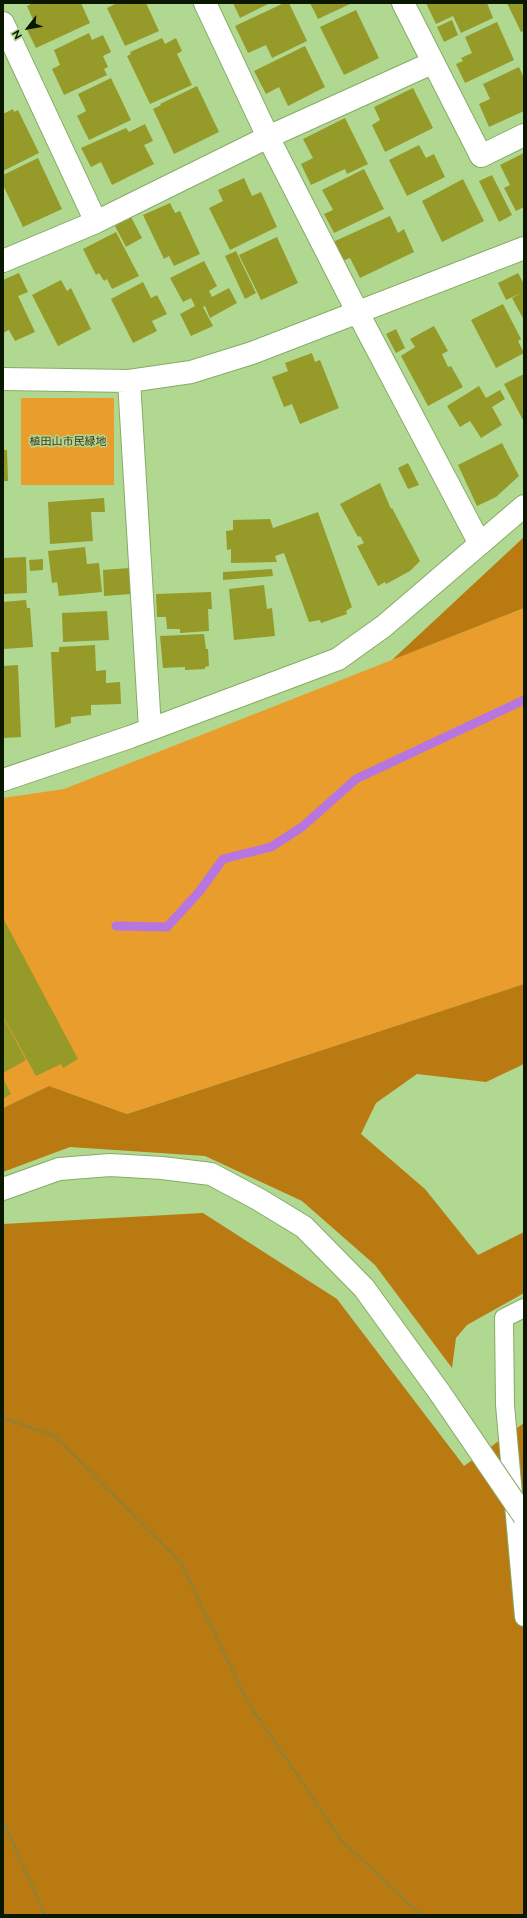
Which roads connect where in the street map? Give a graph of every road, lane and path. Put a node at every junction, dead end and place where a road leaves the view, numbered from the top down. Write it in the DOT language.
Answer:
graph roads {
  1 [pos="205,3"];
  2 [pos="403,3"];
  3 [pos="3,23"];
  4 [pos="432,63"];
  5 [pos="524,135"];
  6 [pos="268,138"];
  7 [pos="96,222"];
  8 [pos="524,248"];
  9 [pos="3,261"];
  10 [pos="358,313"];
  11 [pos="3,379"];
  12 [pos="129,381"];
  13 [pos="524,506"];
  14 [pos="480,544"];
  15 [pos="150,729"];
  16 [pos="3,780"];
  17 [pos="3,1189"];
  18 [pos="524,1308"];
  19 [pos="3,1418"];
  20 [pos="524,1516"];
  21 [pos="524,1617"];
  22 [pos="3,1822"];
  23 [pos="45,1915"];
  24 [pos="421,1915"];
  1 -- 6 [label="street"];
  2 -- 4 [label="street"];
  3 -- 7 [label="street"];
  4 -- 5 [label="street"];
  4 -- 6 [label="street"];
  6 -- 7 [label="street"];
  6 -- 10 [label="street"];
  7 -- 9 [label="street"];
  8 -- 10 [label="street"];
  10 -- 12 [label="street"];
  10 -- 14 [label="street"];
  11 -- 12 [label="street"];
  12 -- 15 [label="street"];
  13 -- 14 [label="street"];
  14 -- 15 [label="street"];
  15 -- 16 [label="street"];
  17 -- 20 [label="street, bridge"];
  18 -- 21 [label="lane"];
  19 -- 24 [label="path"];
  22 -- 23 [label="path"];
}
